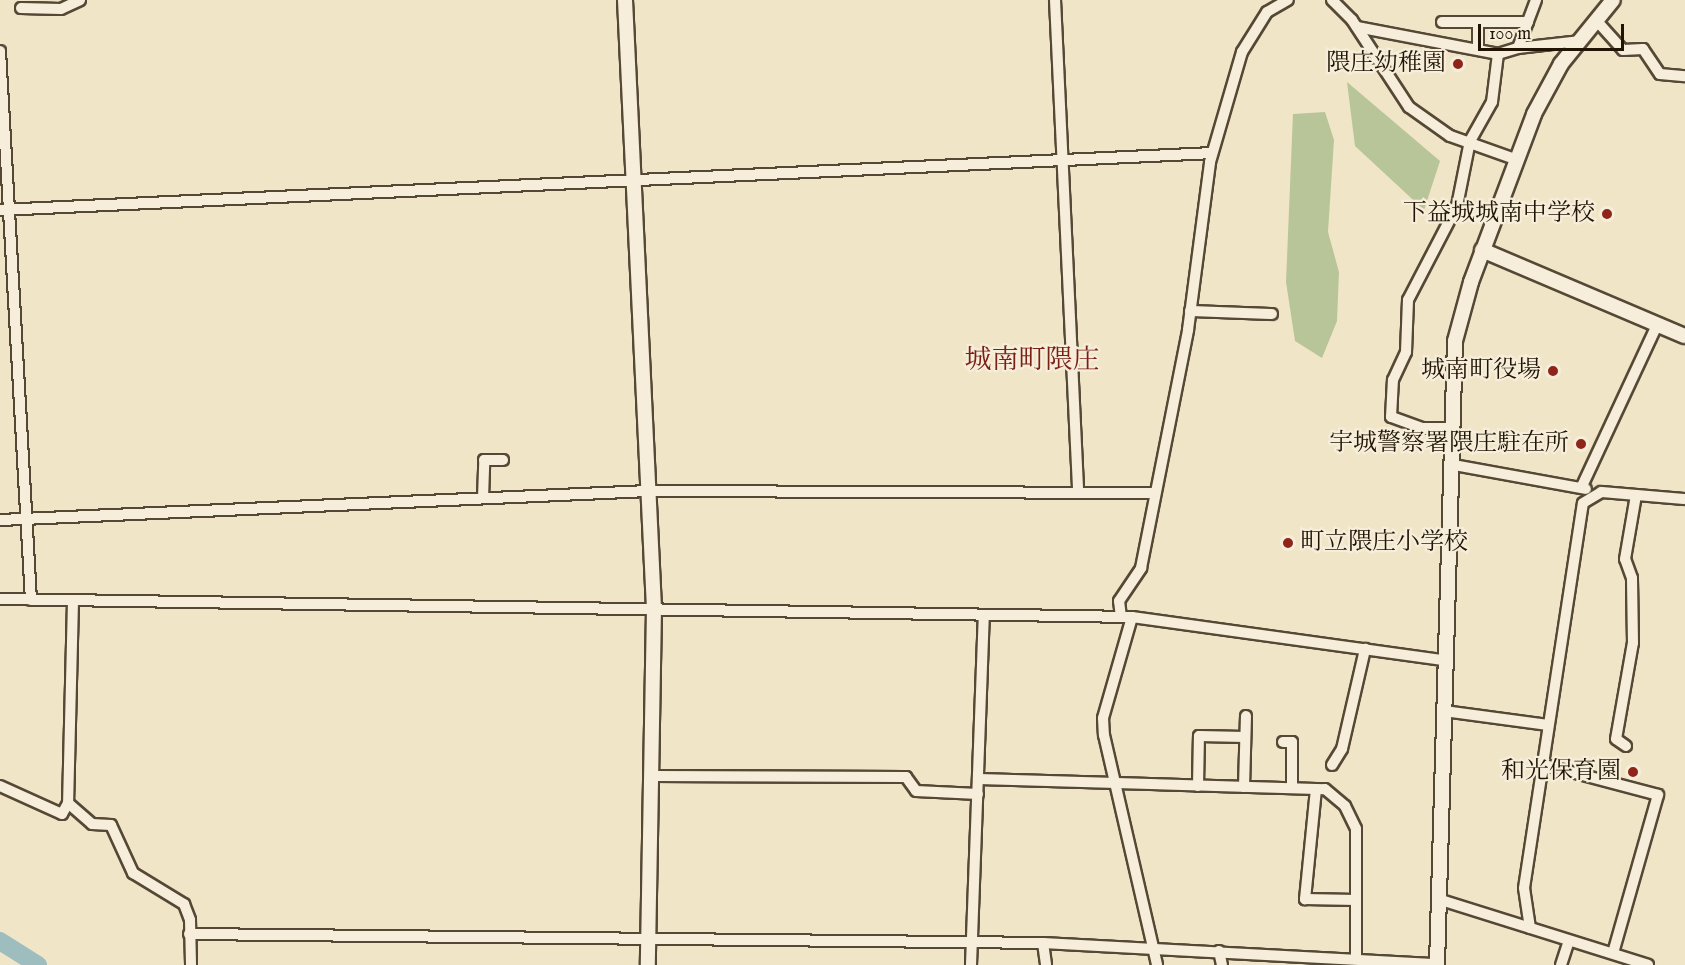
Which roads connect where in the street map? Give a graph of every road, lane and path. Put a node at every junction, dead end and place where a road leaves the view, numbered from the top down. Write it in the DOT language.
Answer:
graph roads {
  1 [pos="80,0"];
  2 [pos="625,0"];
  3 [pos="1054,0"];
  4 [pos="1288,0"];
  5 [pos="1332,0"];
  6 [pos="1536,0"];
  7 [pos="1612,0"];
  8 [pos="21,8"];
  9 [pos="1596,20"];
  10 [pos="1442,22"];
  11 [pos="1478,22"];
  12 [pos="1528,22"];
  13 [pos="1357,27"];
  14 [pos="1579,40"];
  15 [pos="1518,48"];
  16 [pos="1478,49"];
  17 [pos="0,51"];
  18 [pos="1498,54"];
  19 [pos="1685,76"];
  20 [pos="1470,141"];
  21 [pos="1212,153"];
  22 [pos="1515,159"];
  23 [pos="1062,160"];
  24 [pos="634,180"];
  25 [pos="5,210"];
  26 [pos="1482,250"];
  27 [pos="1190,311"];
  28 [pos="1272,314"];
  29 [pos="1657,325"];
  30 [pos="1685,336"];
  31 [pos="1453,428"];
  32 [pos="503,460"];
  33 [pos="1454,465"];
  34 [pos="1582,486"];
  35 [pos="649,491"];
  36 [pos="1078,491"];
  37 [pos="1154,493"];
  38 [pos="1591,495"];
  39 [pos="1635,495"];
  40 [pos="483,498"];
  41 [pos="1685,499"];
  42 [pos="27,518"];
  43 [pos="0,520"];
  44 [pos="0,599"];
  45 [pos="31,600"];
  46 [pos="73,601"];
  47 [pos="654,609"];
  48 [pos="1126,617"];
  49 [pos="984,618"];
  50 [pos="1365,649"];
  51 [pos="1443,660"];
  52 [pos="1444,711"];
  53 [pos="1246,716"];
  54 [pos="1548,725"];
  55 [pos="1245,737"];
  56 [pos="1283,742"];
  57 [pos="1626,746"];
  58 [pos="1541,764"];
  59 [pos="1332,765"];
  60 [pos="653,776"];
  61 [pos="979,779"];
  62 [pos="1115,784"];
  63 [pos="0,786"];
  64 [pos="1198,786"];
  65 [pos="1244,787"];
  66 [pos="1292,788"];
  67 [pos="1316,789"];
  68 [pos="978,794"];
  69 [pos="68,804"];
  70 [pos="1356,900"];
  71 [pos="1441,900"];
  72 [pos="1530,927"];
  73 [pos="189,934"];
  74 [pos="648,940"];
  75 [pos="1569,941"];
  76 [pos="1043,944"];
  77 [pos="972,945"];
  78 [pos="1154,948"];
  79 [pos="1219,951"];
  80 [pos="1613,953"];
  81 [pos="1356,956"];
  82 [pos="1287,960"];
  83 [pos="1388,962"];
  84 [pos="1437,964"];
  85 [pos="1640,964"];
  86 [pos="190,965"];
  87 [pos="648,965"];
  88 [pos="971,965"];
  89 [pos="1046,965"];
  90 [pos="1157,965"];
  91 [pos="1222,965"];
  92 [pos="1562,965"];
  1 -- 8 [label="street"];
  2 -- 24 [label="street"];
  3 -- 23 [label="street"];
  4 -- 21 [label="street"];
  5 -- 13 [label="street"];
  6 -- 12 [label="street"];
  7 -- 9 [label="street"];
  9 -- 14 [label="street"];
  9 -- 19 [label="street"];
  10 -- 11 [label="street"];
  11 -- 12 [label="street"];
  11 -- 16 [label="street"];
  12 -- 15 [label="street"];
  13 -- 16 [label="street"];
  13 -- 20 [label="street"];
  14 -- 15 [label="street"];
  14 -- 22 [label="street"];
  15 -- 18 [label="street"];
  16 -- 18 [label="street"];
  17 -- 25 [label="street"];
  18 -- 20 [label="street"];
  20 -- 22 [label="street"];
  20 -- 31 [label="street"];
  21 -- 23 [label="street"];
  21 -- 27 [label="street"];
  22 -- 26 [label="street"];
  23 -- 24 [label="street"];
  23 -- 36 [label="street"];
  24 -- 25 [label="street"];
  24 -- 35 [label="street"];
  25 -- 42 [label="street"];
  26 -- 29 [label="street"];
  26 -- 31 [label="street"];
  27 -- 28 [label="street"];
  27 -- 37 [label="street"];
  29 -- 30 [label="street"];
  29 -- 34 [label="street"];
  31 -- 33 [label="street"];
  32 -- 40 [label="street"];
  33 -- 34 [label="street"];
  33 -- 51 [label="street"];
  34 -- 38 [label="street"];
  35 -- 36 [label="street"];
  35 -- 40 [label="street"];
  35 -- 47 [label="street"];
  36 -- 37 [label="street"];
  37 -- 48 [label="street"];
  38 -- 39 [label="street"];
  38 -- 54 [label="street"];
  39 -- 41 [label="street"];
  39 -- 57 [label="street"];
  40 -- 42 [label="street"];
  42 -- 43 [label="street"];
  42 -- 45 [label="street"];
  44 -- 45 [label="street"];
  45 -- 46 [label="street"];
  46 -- 47 [label="street"];
  46 -- 69 [label="street"];
  47 -- 49 [label="street"];
  47 -- 60 [label="street"];
  48 -- 49 [label="street"];
  48 -- 50 [label="street"];
  48 -- 62 [label="street"];
  49 -- 61 [label="street"];
  50 -- 51 [label="street"];
  50 -- 59 [label="street"];
  51 -- 52 [label="street"];
  52 -- 54 [label="street"];
  52 -- 71 [label="street"];
  53 -- 55 [label="street"];
  54 -- 58 [label="street"];
  55 -- 64 [label="street"];
  55 -- 65 [label="street"];
  56 -- 66 [label="street"];
  58 -- 72 [label="street"];
  58 -- 80 [label="street"];
  60 -- 68 [label="street"];
  60 -- 74 [label="street"];
  61 -- 62 [label="street"];
  61 -- 68 [label="street"];
  62 -- 64 [label="street"];
  62 -- 78 [label="street"];
  63 -- 69 [label="street"];
  64 -- 65 [label="street"];
  65 -- 66 [label="street"];
  66 -- 67 [label="street"];
  67 -- 70 [label="street"];
  67 -- 70 [label="street"];
  68 -- 77 [label="street"];
  69 -- 73 [label="street"];
  70 -- 81 [label="street"];
  71 -- 72 [label="street"];
  71 -- 84 [label="street"];
  72 -- 75 [label="street"];
  73 -- 74 [label="street"];
  73 -- 86 [label="street"];
  74 -- 77 [label="street"];
  74 -- 87 [label="street"];
  75 -- 80 [label="street"];
  75 -- 92 [label="street"];
  76 -- 77 [label="street"];
  76 -- 78 [label="street"];
  76 -- 89 [label="street"];
  77 -- 88 [label="street"];
  78 -- 79 [label="street"];
  78 -- 90 [label="street"];
  79 -- 82 [label="street"];
  79 -- 91 [label="street"];
  80 -- 85 [label="street"];
  81 -- 82 [label="street"];
  81 -- 83 [label="street"];
  83 -- 84 [label="street"];
}
